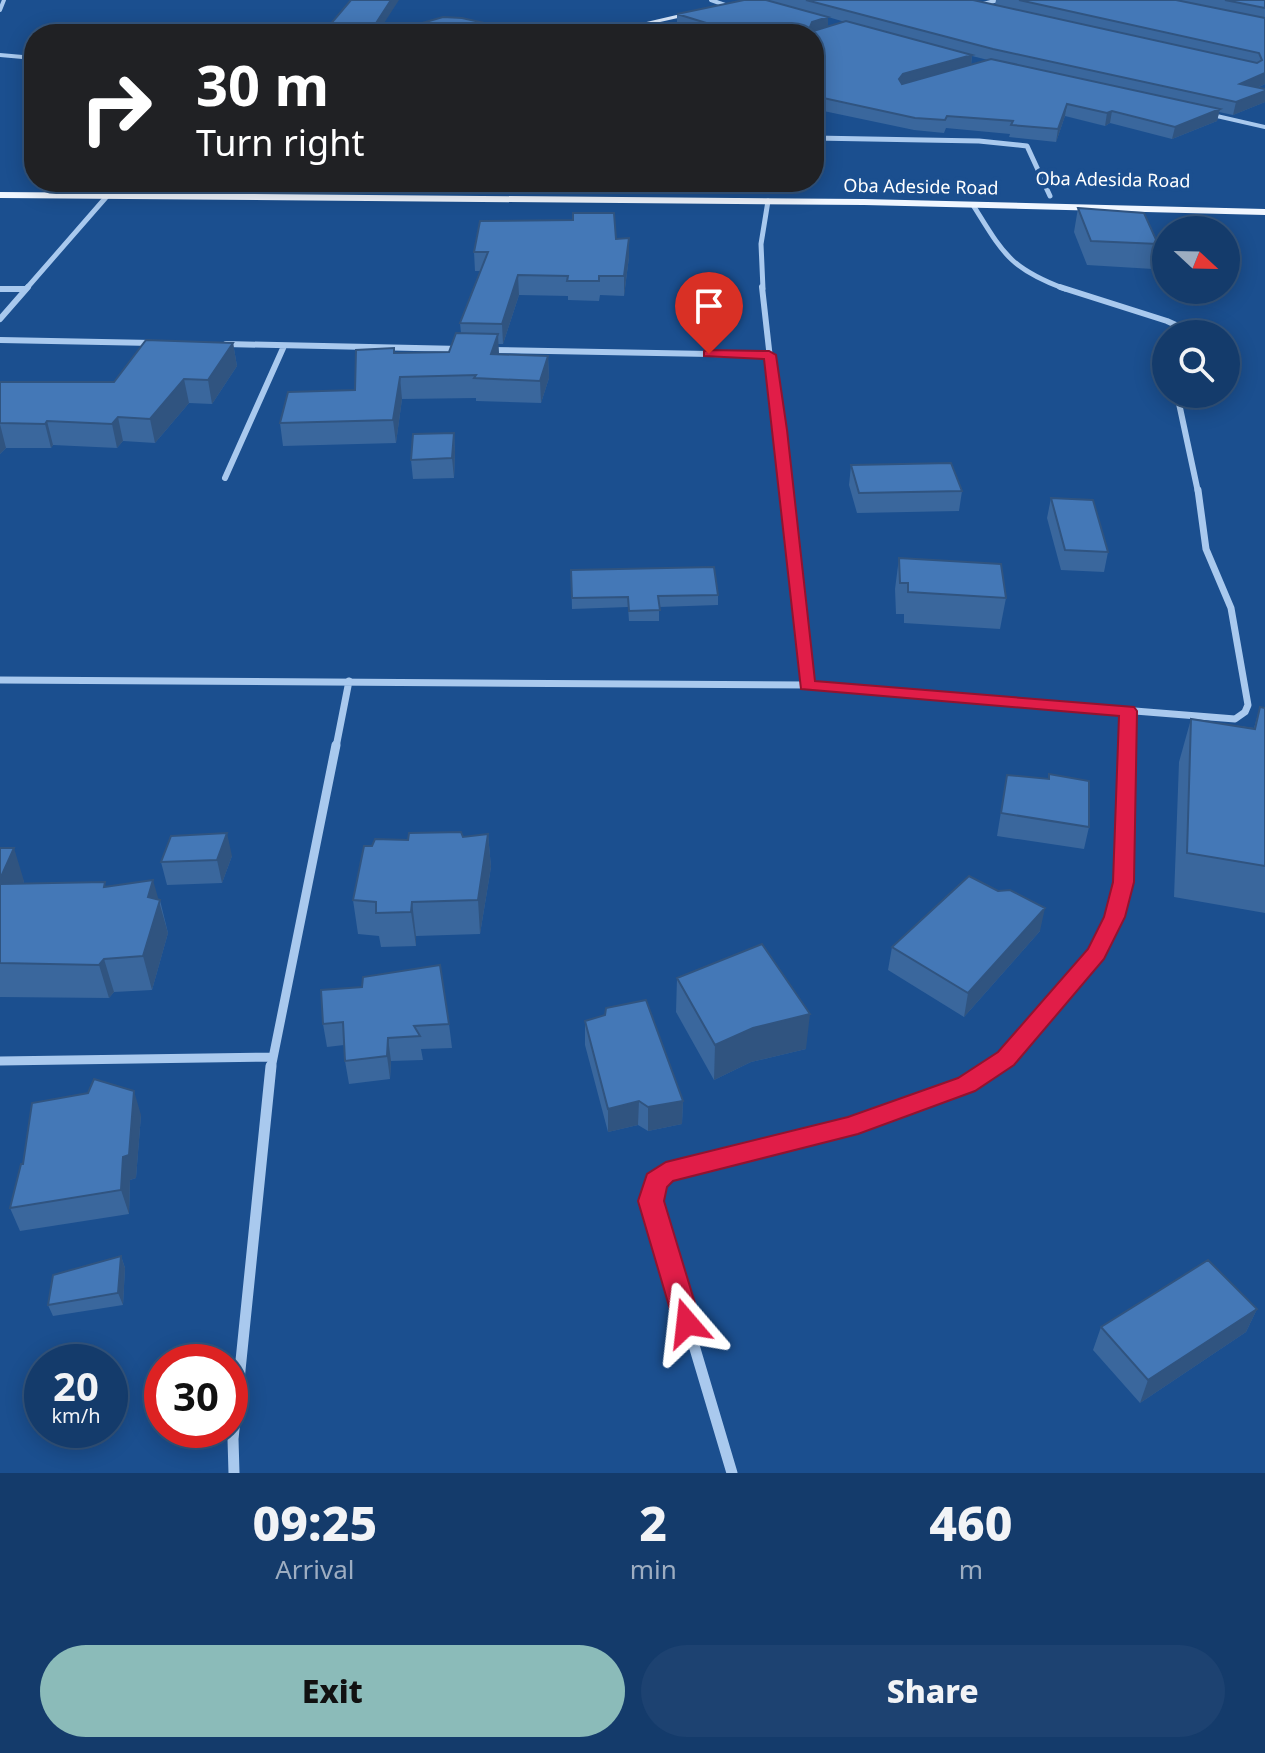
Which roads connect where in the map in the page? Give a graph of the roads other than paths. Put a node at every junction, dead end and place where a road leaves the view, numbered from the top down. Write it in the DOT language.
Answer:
graph roads {
  1 [pos="4,0"];
  2 [pos="711,0"];
  3 [pos="998,0"];
  4 [pos="739,3"];
  5 [pos="728,6"];
  6 [pos="715,8"];
  7 [pos="0,10"];
  8 [pos="988,10"];
  9 [pos="702,11"];
  10 [pos="643,24"];
  11 [pos="0,55"];
  12 [pos="24,57"];
  13 [pos="1205,113"];
  14 [pos="1265,127"];
  15 [pos="824,138"];
  16 [pos="0,183"];
  17 [pos="24,183"];
  18 [pos="807,192"];
  19 [pos="0,195"];
  20 [pos="108,195"];
  21 [pos="1050,196"];
  22 [pos="1160,198"];
  23 [pos="1265,200"];
  24 [pos="768,201"];
  25 [pos="973,205"];
  26 [pos="1169,209"];
  27 [pos="1265,212"];
  28 [pos="0,289"];
  29 [pos="26,289"];
  30 [pos="0,319"];
  31 [pos="1164,320"];
  32 [pos="0,340"];
  33 [pos="158,343"];
  34 [pos="221,344"];
  35 [pos="284,346"];
  36 [pos="472,349"];
  37 [pos="487,350"];
  38 [pos="769,355"];
  39 [pos="1180,408"];
  40 [pos="225,478"];
  41 [pos="0,680"];
  42 [pos="349,681"];
  43 [pos="807,685"];
  44 [pos="1128,711"];
  45 [pos="272,1057"];
  46 [pos="0,1061"];
  47 [pos="234,1473"];
  48 [pos="732,1473"];
  1 -- 7 [label="street"];
  2 -- 5 [label="street"];
  3 -- 8 [label="street"];
  4 -- 5 [label="street"];
  5 -- 6 [label="street"];
  9 -- 10 [label="street"];
  11 -- 12 [label="street"];
  13 -- 14 [label="street"];
  15 -- 21 [label="street"];
  16 -- 17 [label="main road, Oba Adesida Road"];
  18 -- 21 [label="main road, Oba Adesida Road"];
  19 -- 20 [label="main road, Oba Adeside Road"];
  20 -- 24 [label="main road, Oba Adeside Road"];
  20 -- 29 [label="street"];
  21 -- 22 [label="main road, Oba Adesida Road"];
  22 -- 23 [label="main road, Oba Adesida Road"];
  22 -- 26 [label="main road"];
  24 -- 25 [label="main road, Oba Adeside Road"];
  24 -- 38 [label="street"];
  25 -- 26 [label="main road, Oba Adeside Road"];
  25 -- 31 [label="street"];
  26 -- 27 [label="main road, Oba Adeside Road"];
  28 -- 29 [label="street"];
  29 -- 30 [label="street"];
  32 -- 33 [label="street"];
  34 -- 35 [label="street"];
  35 -- 36 [label="street"];
  35 -- 40 [label="street"];
  37 -- 38 [label="street"];
  38 -- 43 [label="street"];
  39 -- 44 [label="street"];
  41 -- 42 [label="street"];
  42 -- 43 [label="street"];
  42 -- 45 [label="street"];
  43 -- 44 [label="street"];
  44 -- 48 [label="street"];
  45 -- 46 [label="street"];
  45 -- 47 [label="street"];
}
